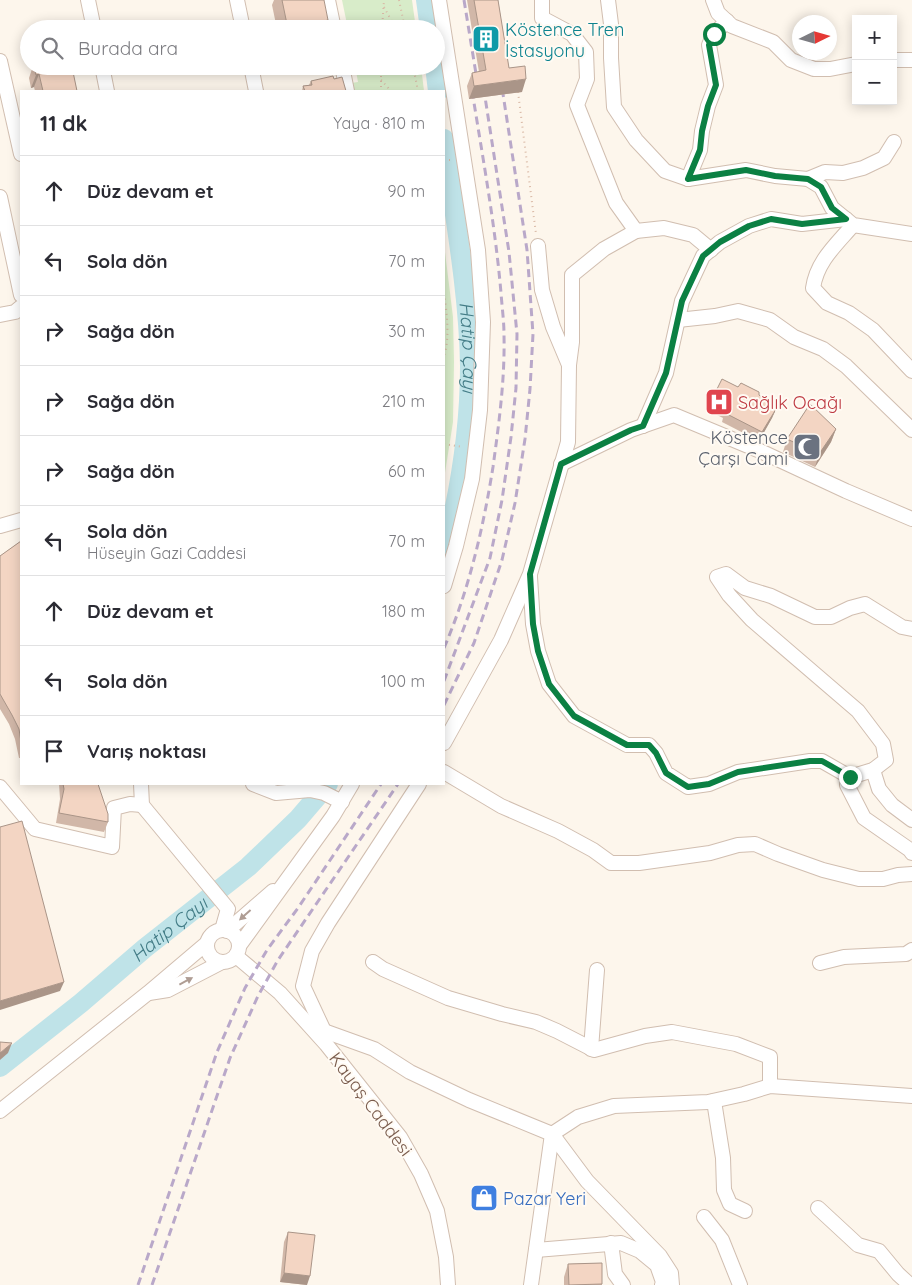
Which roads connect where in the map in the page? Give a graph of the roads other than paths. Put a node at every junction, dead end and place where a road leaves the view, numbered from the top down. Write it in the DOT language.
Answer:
graph roads {
  1 [pos="88,0"];
  2 [pos="236,0"];
  3 [pos="328,0"];
  4 [pos="439,0"];
  5 [pos="542,0"];
  6 [pos="608,0"];
  7 [pos="713,0"];
  8 [pos="92,20"];
  9 [pos="241,20"];
  10 [pos="332,20"];
  11 [pos="442,20"];
  12 [pos="726,21"];
  13 [pos="445,38"];
  14 [pos="897,60"];
  15 [pos="912,60"];
  16 [pos="0,61"];
  17 [pos="852,65"];
  18 [pos="104,75"];
  19 [pos="253,75"];
  20 [pos="344,75"];
  21 [pos="108,90"];
  22 [pos="256,90"];
  23 [pos="347,90"];
  24 [pos="894,142"];
  25 [pos="20,150"];
  26 [pos="688,179"];
  27 [pos="808,179"];
  28 [pos="0,198"];
  29 [pos="850,222"];
  30 [pos="636,231"];
  31 [pos="912,234"];
  32 [pos="538,246"];
  33 [pos="711,250"];
  34 [pos="20,290"];
  35 [pos="20,308"];
  36 [pos="0,315"];
  37 [pos="678,320"];
  38 [pos="569,365"];
  39 [pos="912,371"];
  40 [pos="643,426"];
  41 [pos="912,430"];
  42 [pos="561,464"];
  43 [pos="912,518"];
  44 [pos="20,520"];
  45 [pos="0,526"];
  46 [pos="530,574"];
  47 [pos="445,583"];
  48 [pos="912,629"];
  49 [pos="445,741"];
  50 [pos="872,770"];
  51 [pos="445,773"];
  52 [pos="850,777"];
  53 [pos="141,785"];
  54 [pos="256,785"];
  55 [pos="351,785"];
  56 [pos="419,785"];
  57 [pos="0,787"];
  58 [pos="342,802"];
  59 [pos="142,805"];
  60 [pos="912,820"];
  61 [pos="912,853"];
  62 [pos="912,874"];
  63 [pos="290,878"];
  64 [pos="225,930"];
  65 [pos="207,943"];
  66 [pos="912,950"];
  67 [pos="238,951"];
  68 [pos="222,962"];
  69 [pos="373,962"];
  70 [pos="820,963"];
  71 [pos="597,970"];
  72 [pos="148,993"];
  73 [pos="325,1037"];
  74 [pos="591,1049"];
  75 [pos="770,1086"];
  76 [pos="912,1096"];
  77 [pos="714,1101"];
  78 [pos="0,1111"];
  79 [pos="552,1134"];
  80 [pos="818,1208"];
  81 [pos="745,1211"];
  82 [pos="704,1217"];
  83 [pos="611,1244"];
  84 [pos="536,1250"];
  85 [pos="448,1285"];
  86 [pos="531,1285"];
  87 [pos="623,1285"];
  88 [pos="662,1285"];
  89 [pos="672,1285"];
  90 [pos="740,1285"];
  91 [pos="910,1285"];
  1 -- 8 [label="street"];
  2 -- 9 [label="street"];
  3 -- 10 [label="street"];
  4 -- 11 [label="street"];
  5 -- 30 [label="street"];
  6 -- 26 [label="street"];
  7 -- 12 [label="street"];
  12 -- 17 [label="street"];
  12 -- 26 [label="street"];
  13 -- 47 [label="street"];
  14 -- 15 [label="street"];
  16 -- 25 [label="street"];
  18 -- 21 [label="street"];
  19 -- 22 [label="street"];
  20 -- 23 [label="street"];
  24 -- 27 [label="street"];
  26 -- 27 [label="street"];
  27 -- 29 [label="street"];
  28 -- 34 [label="street"];
  29 -- 31 [label="street"];
  29 -- 33 [label="street"];
  29 -- 39 [label="street"];
  30 -- 33 [label="street"];
  30 -- 38 [label="street"];
  32 -- 38 [label="street"];
  33 -- 37 [label="street"];
  35 -- 36 [label="street"];
  37 -- 40 [label="street"];
  37 -- 41 [label="street"];
  38 -- 42 [label="street"];
  40 -- 42 [label="street"];
  40 -- 43 [label="street"];
  42 -- 46 [label="street"];
  44 -- 45 [label="street"];
  46 -- 49 [label="street"];
  46 -- 52 [label="street"];
  48 -- 50 [label="street"];
  50 -- 52 [label="street"];
  50 -- 60 [label="street"];
  51 -- 62 [label="street"];
  52 -- 61 [label="street"];
  53 -- 59 [label="street"];
  54 -- 58 [label="street"];
  55 -- 58 [label="street"];
  56 -- 73 [label="street"];
  57 -- 59 [label="street"];
  58 -- 63 [label="street"];
  59 -- 64 [label="street"];
  63 -- 64 [label="street, one-way"];
  63 -- 67 [label="street"];
  64 -- 65 [label="street"];
  64 -- 67 [label="street"];
  65 -- 68 [label="street"];
  65 -- 72 [label="street"];
  66 -- 70 [label="street"];
  67 -- 68 [label="street"];
  67 -- 73 [label="street, Kayaş Caddesi"];
  72 -- 68 [label="street, one-way"];
  69 -- 74 [label="street"];
  71 -- 74 [label="street"];
  72 -- 78 [label="street"];
  73 -- 79 [label="street"];
  73 -- 85 [label="street, Kayaş Caddesi"];
  74 -- 75 [label="street"];
  75 -- 76 [label="street"];
  75 -- 77 [label="street"];
  77 -- 79 [label="street"];
  77 -- 81 [label="street"];
  79 -- 84 [label="street"];
  79 -- 89 [label="street"];
  80 -- 91 [label="street"];
  82 -- 90 [label="street"];
  83 -- 84 [label="street"];
  83 -- 87 [label="street"];
  83 -- 88 [label="street"];
  84 -- 86 [label="street"];
}
